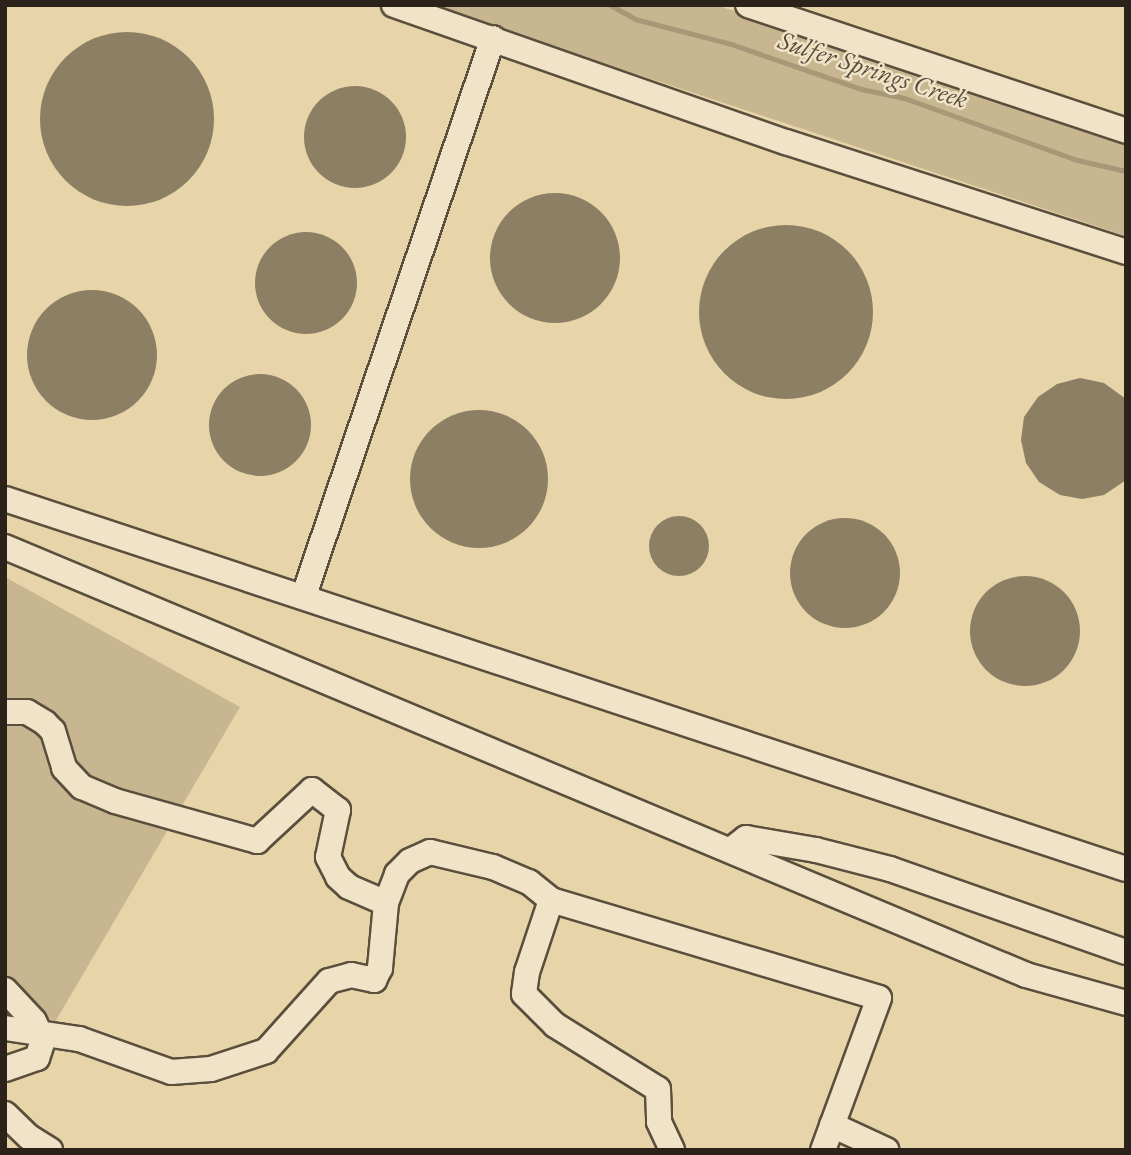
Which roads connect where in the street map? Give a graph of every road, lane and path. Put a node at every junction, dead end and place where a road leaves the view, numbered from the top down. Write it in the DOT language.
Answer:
graph roads {
  1 [pos="394,5"];
  2 [pos="748,5"];
  3 [pos="493,38"];
  4 [pos="1126,131"];
  5 [pos="1126,252"];
  6 [pos="5,499"];
  7 [pos="5,547"];
  8 [pos="304,595"];
  9 [pos="5,712"];
  10 [pos="732,849"];
  11 [pos="1126,869"];
  12 [pos="551,900"];
  13 [pos="386,903"];
  14 [pos="1126,951"];
  15 [pos="5,990"];
  16 [pos="1126,1003"];
  17 [pos="5,1028"];
  18 [pos="42,1037"];
  19 [pos="5,1069"];
  20 [pos="5,1114"];
  21 [pos="832,1125"];
  22 [pos="44,1148"];
  23 [pos="672,1150"];
  24 [pos="823,1150"];
  25 [pos="886,1150"];
  1 -- 3 [label="street"];
  2 -- 4 [label="street"];
  3 -- 5 [label="street"];
  3 -- 8 [label="street"];
  6 -- 8 [label="street"];
  7 -- 10 [label="street"];
  8 -- 11 [label="street"];
  9 -- 13 [label="street"];
  10 -- 14 [label="street"];
  10 -- 16 [label="street"];
  12 -- 13 [label="street"];
  12 -- 21 [label="street"];
  12 -- 23 [label="street"];
  13 -- 18 [label="street"];
  15 -- 18 [label="street"];
  17 -- 18 [label="street"];
  18 -- 19 [label="street"];
  20 -- 22 [label="street"];
  21 -- 24 [label="street"];
  21 -- 25 [label="street"];
}
